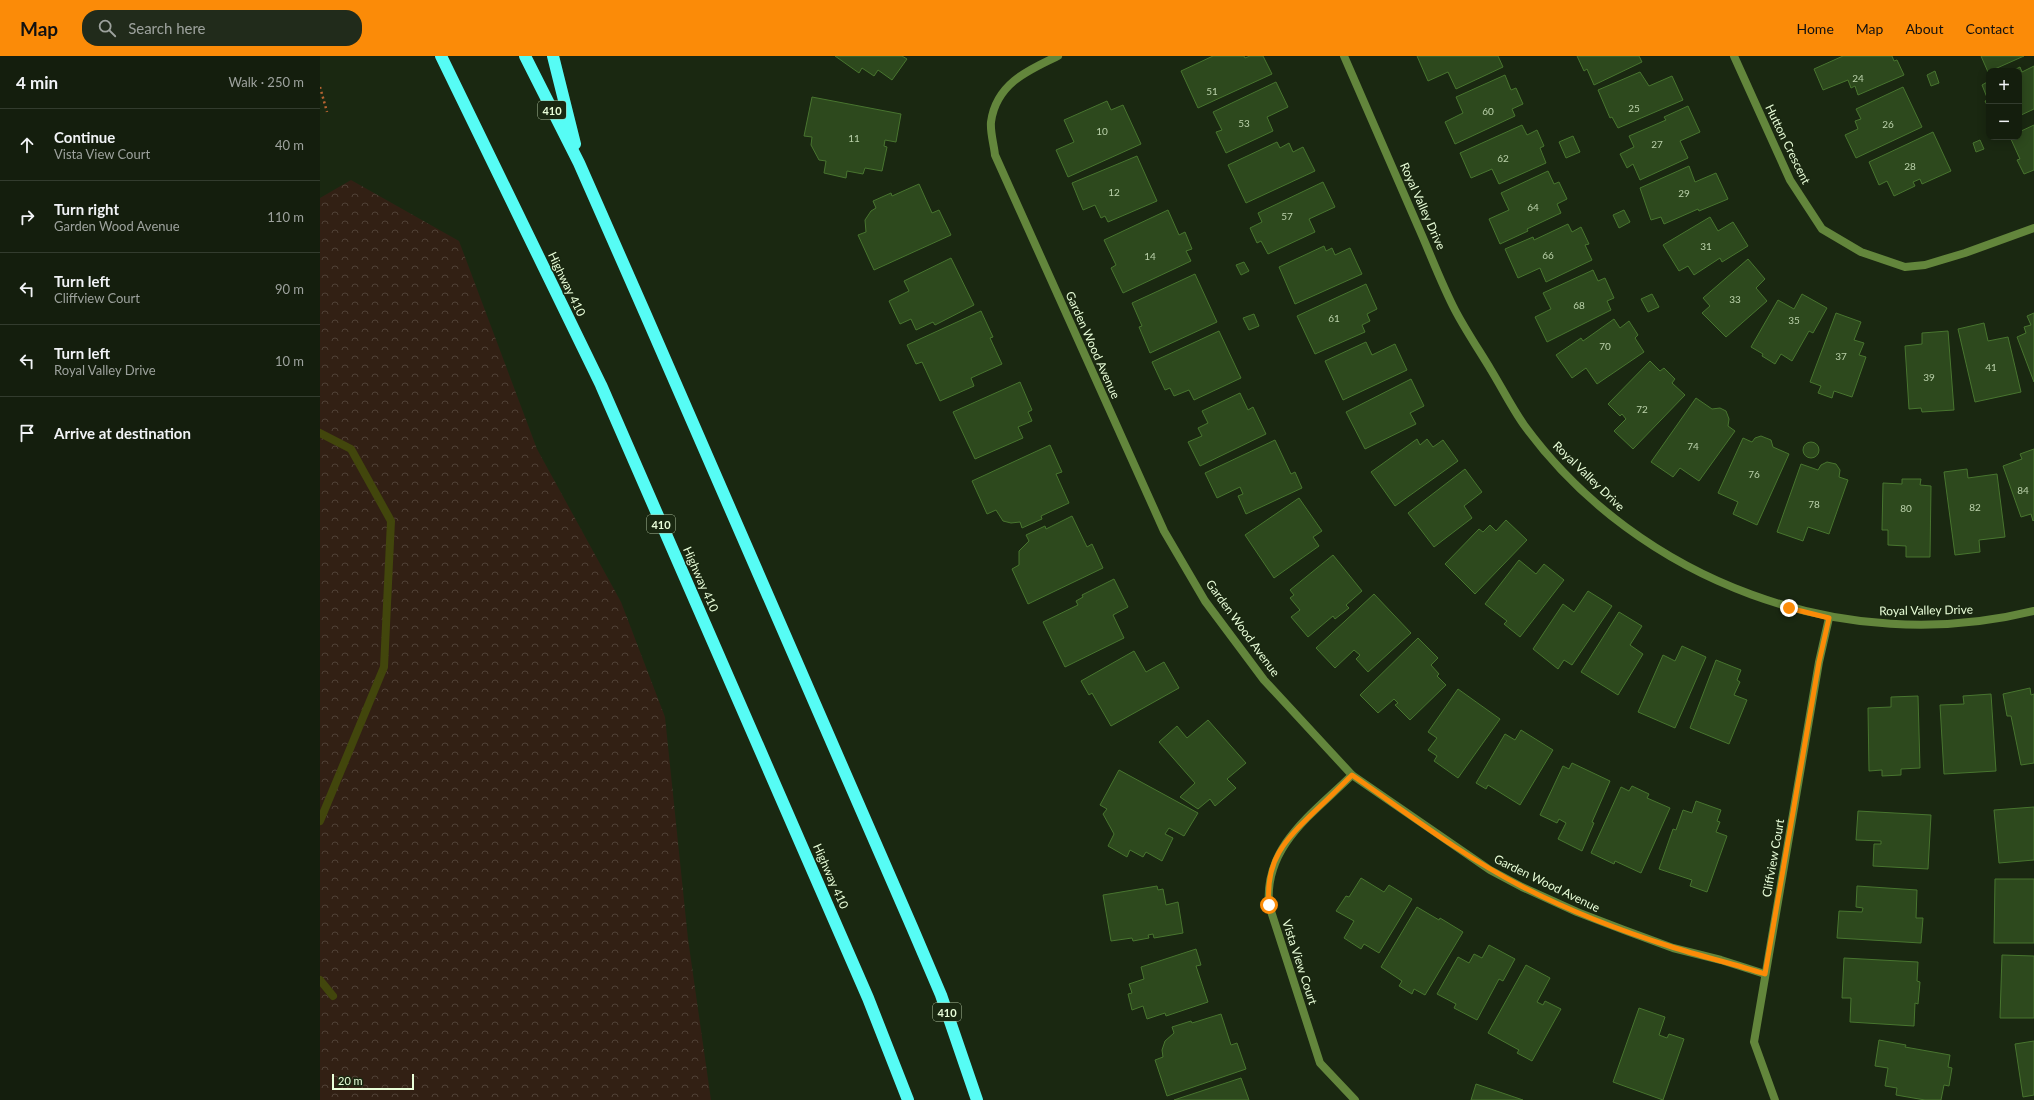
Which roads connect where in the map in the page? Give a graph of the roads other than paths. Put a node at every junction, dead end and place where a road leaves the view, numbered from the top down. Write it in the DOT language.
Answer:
graph roads {
  1 [pos="441,56"];
  2 [pos="525,56"];
  3 [pos="553,56"];
  4 [pos="1058,56"];
  5 [pos="1344,56"];
  6 [pos="1734,56"];
  7 [pos="579,163"];
  8 [pos="2034,228"];
  9 [pos="2034,612"];
  10 [pos="1829,618"];
  11 [pos="1352,775"];
  12 [pos="1765,974"];
  13 [pos="908,1100"];
  14 [pos="977,1100"];
  15 [pos="1355,1100"];
  16 [pos="1775,1100"];
  1 -- 13 [label="highway, Highway 410 / 410"];
  2 -- 7 [label="highway, 410"];
  3 -- 7 [label="highway"];
  4 -- 11 [label="street, Garden Wood Avenue"];
  5 -- 10 [label="street, Royal Valley Drive"];
  6 -- 8 [label="street, Hutton Crescent"];
  7 -- 14 [label="highway, 410"];
  9 -- 10 [label="street, Royal Valley Drive"];
  10 -- 12 [label="street, Cliffview Court"];
  11 -- 12 [label="street, Garden Wood Avenue"];
  11 -- 15 [label="street, Vista View Court"];
  12 -- 16 [label="street, Cliffview Court"];
}
